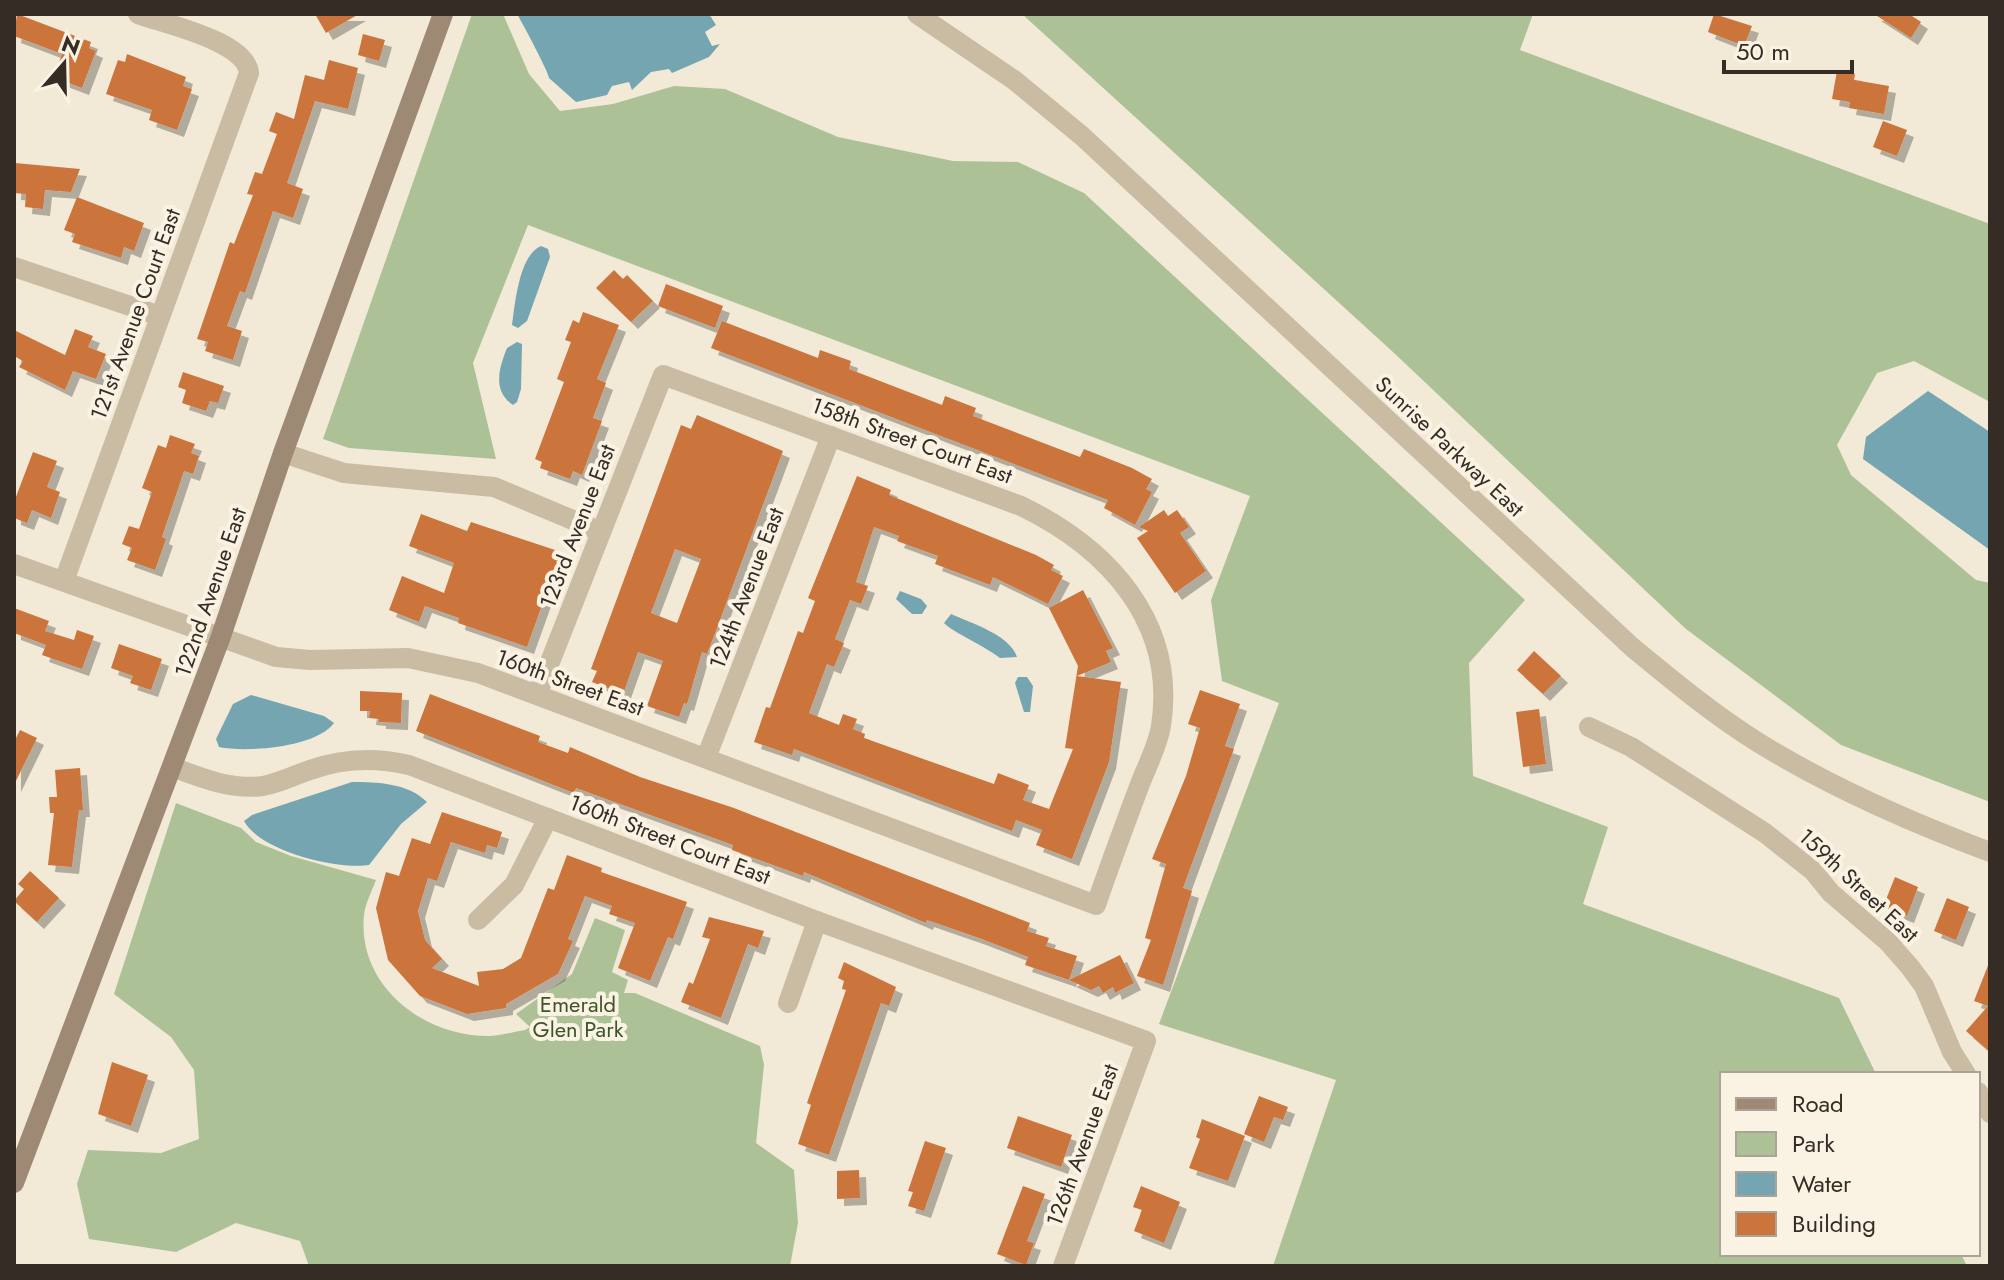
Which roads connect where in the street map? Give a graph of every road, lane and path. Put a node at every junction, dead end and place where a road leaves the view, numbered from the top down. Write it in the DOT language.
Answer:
graph roads {
  1 [pos="138,14"];
  2 [pos="443,14"];
  3 [pos="917,14"];
  4 [pos="14,267"];
  5 [pos="160,316"];
  6 [pos="663,375"];
  7 [pos="831,436"];
  8 [pos="283,453"];
  9 [pos="599,531"];
  10 [pos="14,564"];
  11 [pos="64,581"];
  12 [pos="220,639"];
  13 [pos="537,695"];
  14 [pos="1589,727"];
  15 [pos="706,758"];
  16 [pos="172,767"];
  17 [pos="548,818"];
  18 [pos="1990,852"];
  19 [pos="1096,905"];
  20 [pos="478,920"];
  21 [pos="817,921"];
  22 [pos="788,1003"];
  23 [pos="1146,1041"];
  24 [pos="1965,1072"];
  25 [pos="1980,1096"];
  26 [pos="1990,1113"];
  27 [pos="14,1183"];
  28 [pos="1063,1266"];
  1 -- 5 [label="street, 121st Avenue Court East"];
  2 -- 8 [label="main road, 122nd Avenue East"];
  3 -- 18 [label="street, Sunrise Parkway East"];
  4 -- 5 [label="street"];
  5 -- 11 [label="street, 121st Avenue Court East"];
  6 -- 7 [label="street, 158th Street Court East"];
  6 -- 9 [label="street, 123rd Avenue East"];
  7 -- 15 [label="street, 124th Avenue East"];
  7 -- 19 [label="street, 158th Street Court East"];
  8 -- 9 [label="street"];
  8 -- 12 [label="main road, 122nd Avenue East"];
  9 -- 13 [label="street, 123rd Avenue East"];
  10 -- 11 [label="street, 160th Street East"];
  11 -- 12 [label="street, 160th Street East"];
  12 -- 13 [label="street, 160th Street East"];
  12 -- 16 [label="main road, 122nd Avenue East"];
  13 -- 15 [label="street, 160th Street East"];
  14 -- 24 [label="street, 159th Street East"];
  15 -- 19 [label="street, 160th Street East"];
  16 -- 17 [label="street, 160th Street Court East"];
  16 -- 27 [label="main road, 122nd Avenue East"];
  17 -- 20 [label="street"];
  17 -- 21 [label="street, 160th Street Court East"];
  21 -- 22 [label="street"];
  21 -- 23 [label="street, 160th Street Court East"];
  23 -- 28 [label="street, 126th Avenue East"];
  25 -- 26 [label="street"];
}
